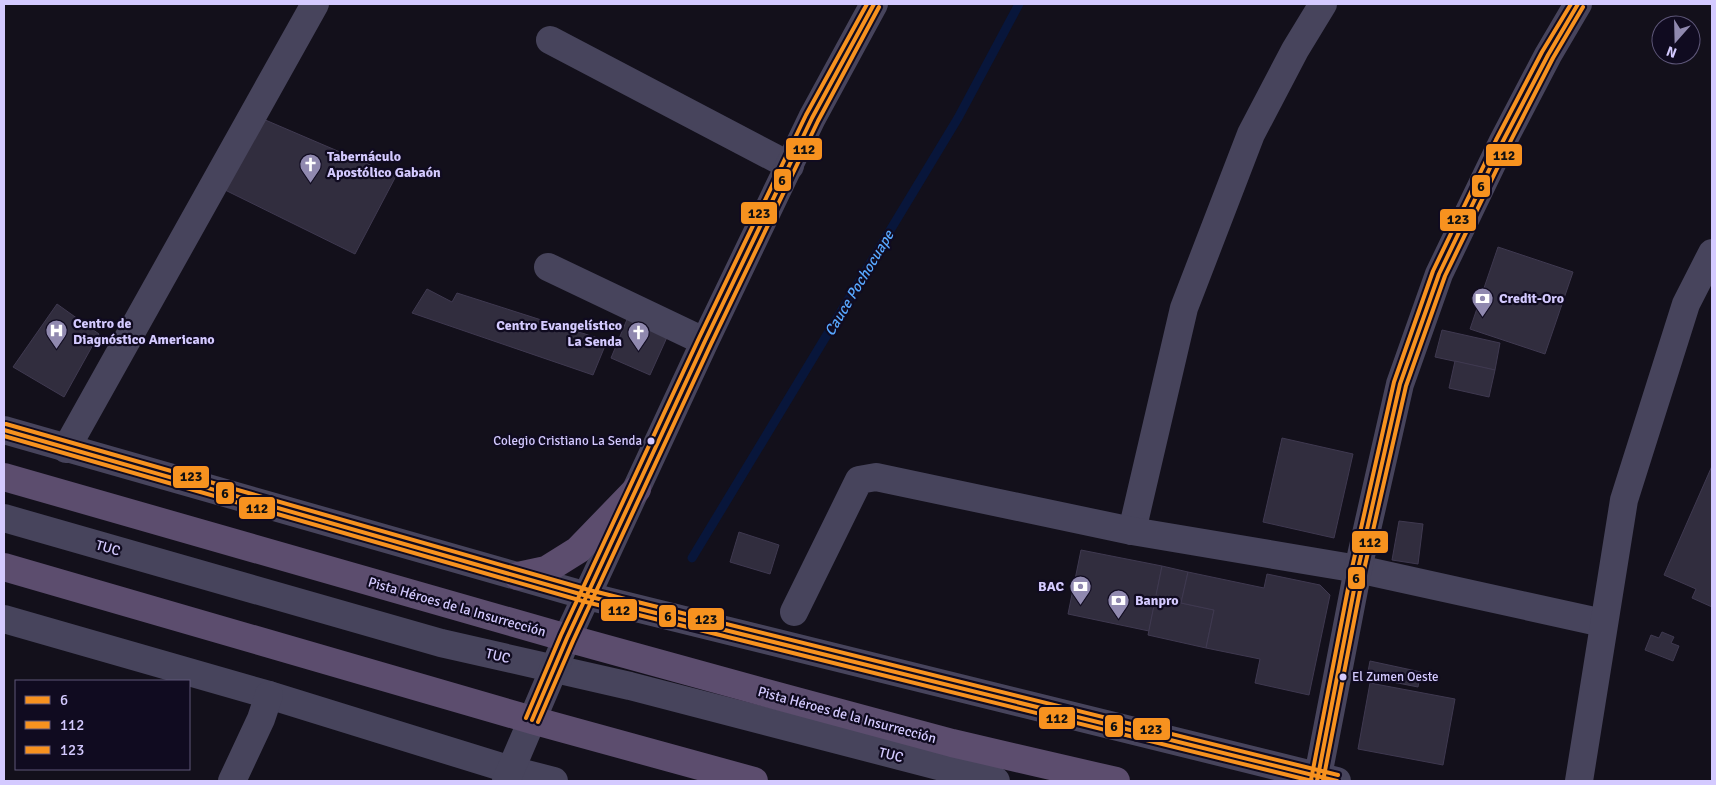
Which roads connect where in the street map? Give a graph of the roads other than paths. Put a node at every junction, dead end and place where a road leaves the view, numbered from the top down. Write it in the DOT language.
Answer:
graph roads {
  1 [pos="315,4"];
  2 [pos="874,4"];
  3 [pos="1322,4"];
  4 [pos="1578,4"];
  5 [pos="550,40"];
  6 [pos="790,166"];
  7 [pos="1712,253"];
  8 [pos="548,267"];
  9 [pos="695,337"];
  10 [pos="4,430"];
  11 [pos="66,449"];
  12 [pos="7,477"];
  13 [pos="637,488"];
  14 [pos="4,518"];
  15 [pos="1132,531"];
  16 [pos="4,536"];
  17 [pos="4,567"];
  18 [pos="1358,569"];
  19 [pos="518,576"];
  20 [pos="587,596"];
  21 [pos="794,612"];
  22 [pos="4,619"];
  23 [pos="1603,623"];
  24 [pos="567,638"];
  25 [pos="551,677"];
  26 [pos="269,695"];
  27 [pos="532,720"];
  28 [pos="509,776"];
  29 [pos="1324,780"];
  30 [pos="232,781"];
  31 [pos="554,781"];
  32 [pos="754,781"];
  33 [pos="922,781"];
  34 [pos="996,781"];
  35 [pos="1116,781"];
  36 [pos="1578,781"];
  1 -- 11 [label="street"];
  2 -- 6 [label="street"];
  3 -- 15 [label="street"];
  4 -- 18 [label="street"];
  5 -- 6 [label="street"];
  6 -- 13 [label="street"];
  7 -- 23 [label="street"];
  8 -- 9 [label="street"];
  10 -- 11 [label="street"];
  11 -- 19 [label="street"];
  12 -- 24 [label="main road, Pista Héroes de la Insurrección"];
  13 -- 19 [label="main road"];
  13 -- 20 [label="street"];
  14 -- 25 [label="street, TUC"];
  15 -- 18 [label="street"];
  15 -- 21 [label="street"];
  16 -- 25 [label="street, TUC"];
  17 -- 27 [label="main road"];
  18 -- 23 [label="street"];
  18 -- 29 [label="street"];
  19 -- 20 [label="street"];
  20 -- 24 [label="street"];
  20 -- 29 [label="street"];
  22 -- 26 [label="street"];
  23 -- 36 [label="street"];
  24 -- 25 [label="street"];
  24 -- 35 [label="main road, Pista Héroes de la Insurrección"];
  25 -- 27 [label="street"];
  25 -- 33 [label="street, TUC"];
  25 -- 34 [label="street, TUC"];
  26 -- 28 [label="street"];
  26 -- 30 [label="street"];
  27 -- 28 [label="street"];
  27 -- 32 [label="main road"];
  28 -- 31 [label="street"];
}
